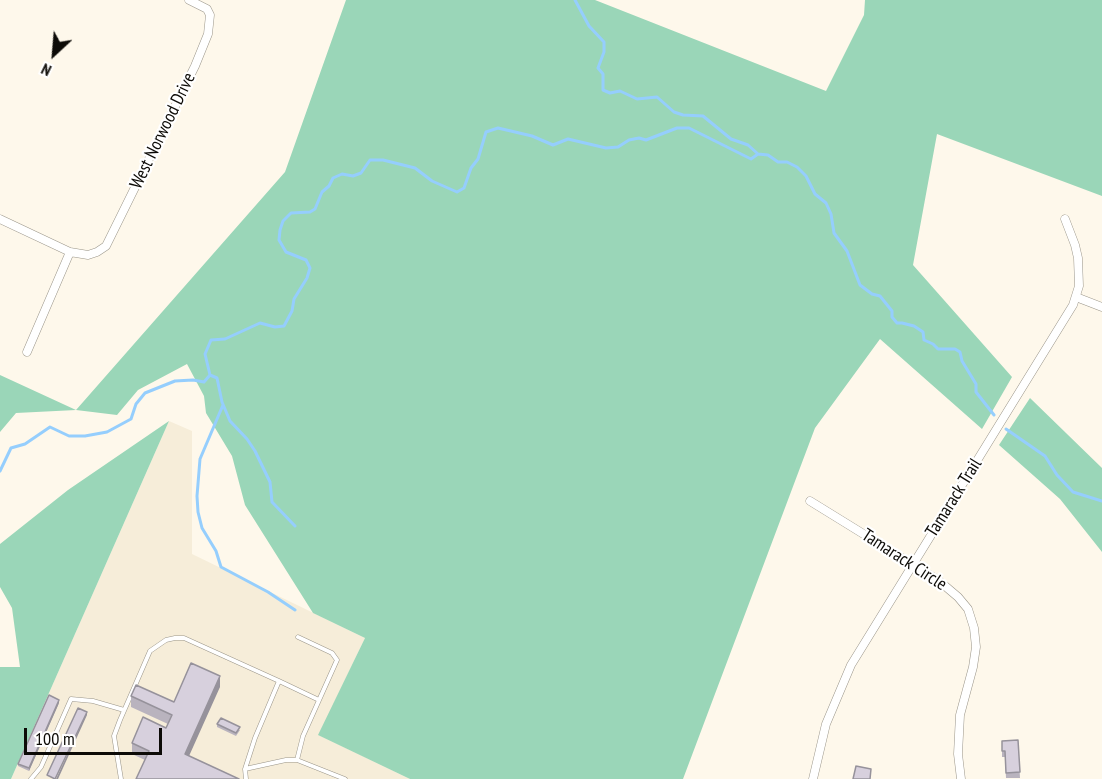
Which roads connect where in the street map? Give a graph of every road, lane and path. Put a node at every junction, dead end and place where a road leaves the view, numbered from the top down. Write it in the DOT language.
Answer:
graph roads {
  1 [pos="189,0"];
  2 [pos="0,219"];
  3 [pos="1065,219"];
  4 [pos="70,252"];
  5 [pos="1076,297"];
  6 [pos="1102,307"];
  7 [pos="27,352"];
  8 [pos="810,501"];
  9 [pos="913,564"];
  10 [pos="298,637"];
  11 [pos="279,681"];
  12 [pos="319,700"];
  13 [pos="124,710"];
  14 [pos="297,760"];
  15 [pos="245,769"];
  16 [pos="31,779"];
  17 [pos="121,779"];
  18 [pos="246,779"];
  19 [pos="345,779"];
  20 [pos="813,779"];
  21 [pos="961,779"];
  1 -- 4 [label="street, West Norwood Drive"];
  2 -- 4 [label="street"];
  3 -- 5 [label="street, Tamarack Trail"];
  4 -- 7 [label="street"];
  5 -- 6 [label="street"];
  5 -- 9 [label="street, Tamarack Trail"];
  8 -- 9 [label="street, Tamarack Circle"];
  9 -- 20 [label="street, Tamarack Trail"];
  9 -- 21 [label="street, Tamarack Circle"];
  10 -- 12 [label="lane"];
  11 -- 12 [label="lane"];
  11 -- 13 [label="lane"];
  11 -- 15 [label="lane"];
  12 -- 14 [label="lane"];
  13 -- 16 [label="lane"];
  13 -- 17 [label="lane"];
  14 -- 15 [label="lane"];
  14 -- 19 [label="lane"];
  15 -- 18 [label="lane"];
}
